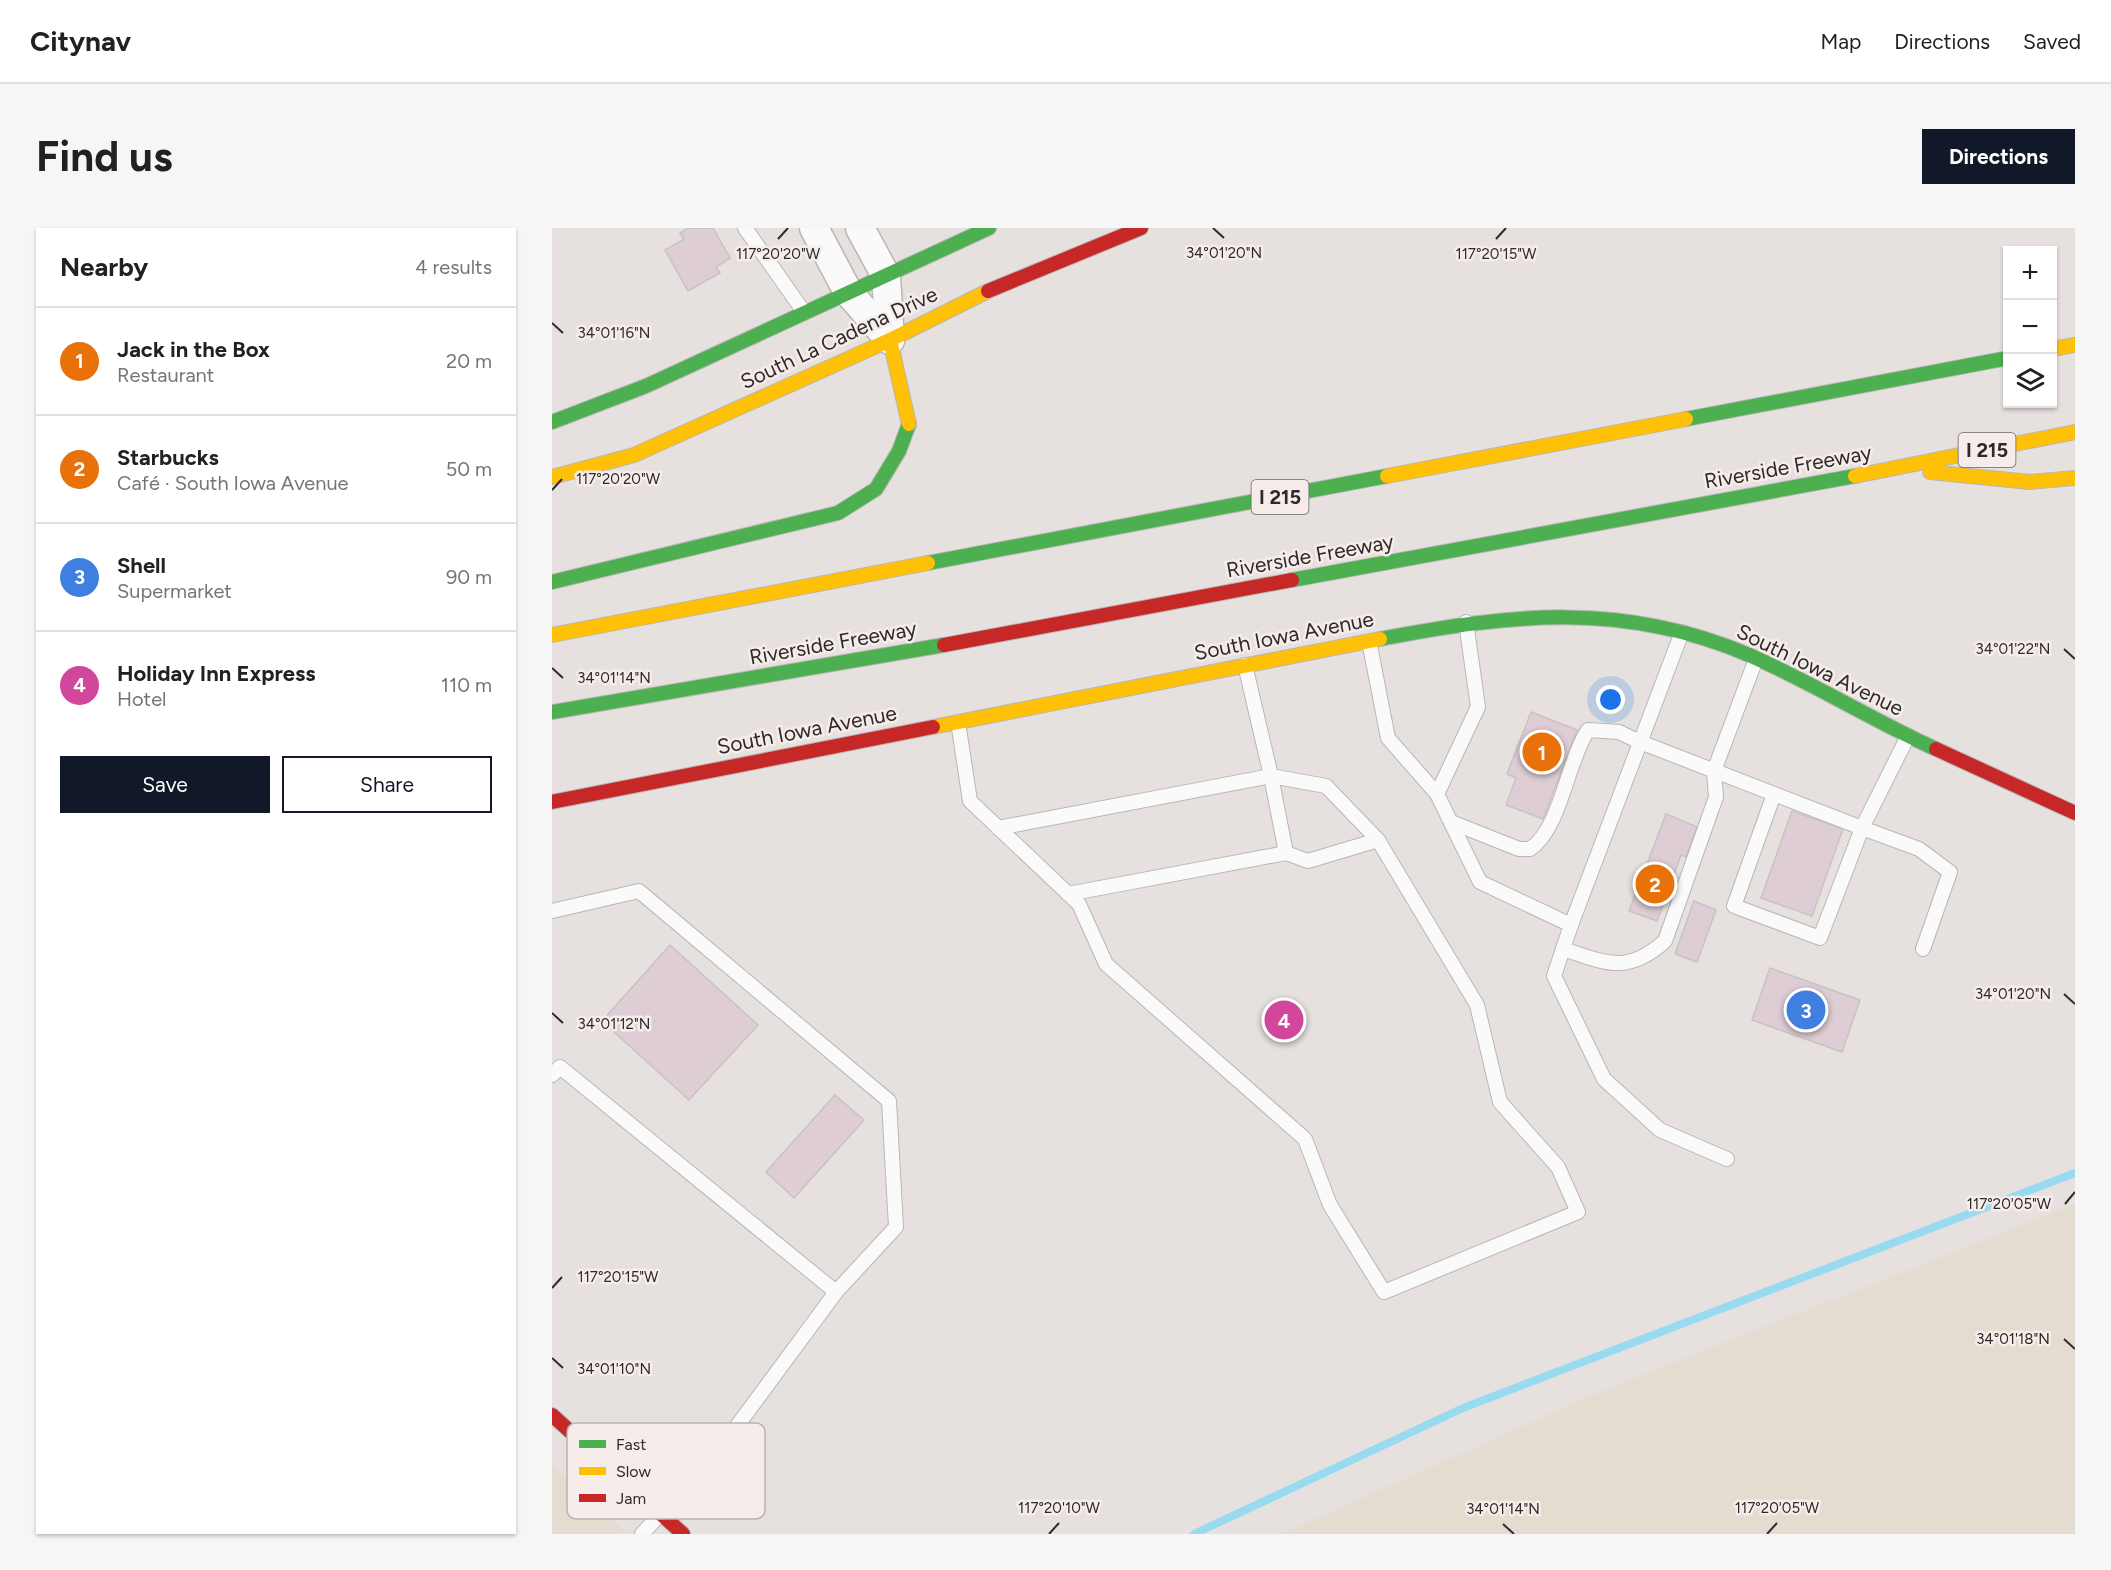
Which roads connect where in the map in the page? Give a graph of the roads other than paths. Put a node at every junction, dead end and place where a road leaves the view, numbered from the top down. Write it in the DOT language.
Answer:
graph roads {
  1 [pos="745,228"];
  2 [pos="814,228"];
  3 [pos="860,228"];
  4 [pos="989,228"];
  5 [pos="1141,228"];
  6 [pos="886,276"];
  7 [pos="848,292"];
  8 [pos="804,312"];
  9 [pos="890,340"];
  10 [pos="2075,345"];
  11 [pos="2057,348"];
  12 [pos="2003,359"];
  13 [pos="552,422"];
  14 [pos="2075,432"];
  15 [pos="1898,468"];
  16 [pos="552,477"];
  17 [pos="2075,478"];
  18 [pos="552,582"];
  19 [pos="1466,622"];
  20 [pos="1682,632"];
  21 [pos="552,635"];
  22 [pos="1369,641"];
  23 [pos="1756,659"];
  24 [pos="1245,665"];
  25 [pos="552,712"];
  26 [pos="958,722"];
  27 [pos="1908,736"];
  28 [pos="1640,742"];
  29 [pos="1714,771"];
  30 [pos="1271,776"];
  31 [pos="1437,794"];
  32 [pos="1774,794"];
  33 [pos="552,802"];
  34 [pos="2075,813"];
  35 [pos="1451,822"];
  36 [pos="999,828"];
  37 [pos="1862,828"];
  38 [pos="1378,840"];
  39 [pos="1286,854"];
  40 [pos="1068,894"];
  41 [pos="552,911"];
  42 [pos="1571,925"];
  43 [pos="1563,949"];
  44 [pos="1923,949"];
  45 [pos="555,1067"];
  46 [pos="1727,1159"];
  47 [pos="836,1292"];
  48 [pos="552,1415"];
  49 [pos="739,1423"];
  50 [pos="567,1429"];
  51 [pos="658,1519"];
  52 [pos="666,1519"];
  53 [pos="642,1534"];
  54 [pos="683,1534"];
  1 -- 8 [label="lane"];
  2 -- 7 [label="street"];
  3 -- 6 [label="street"];
  4 -- 6 [label="main road, South La Cadena Drive"];
  5 -- 9 [label="main road, South La Cadena Drive"];
  6 -- 7 [label="main road, South La Cadena Drive"];
  6 -- 9 [label="street"];
  7 -- 8 [label="main road, South La Cadena Drive"];
  7 -- 9 [label="street"];
  8 -- 13 [label="main road, South La Cadena Drive"];
  9 -- 16 [label="main road, South La Cadena Drive"];
  9 -- 18 [label="main road"];
  10 -- 11 [label="main road"];
  12 -- 21 [label="main road, I 215"];
  14 -- 15 [label="main road, Riverside Freeway / I 215"];
  15 -- 17 [label="main road"];
  15 -- 25 [label="main road, Riverside Freeway / I 215"];
  19 -- 20 [label="main road, South Iowa Avenue"];
  19 -- 22 [label="main road, South Iowa Avenue"];
  19 -- 31 [label="lane"];
  20 -- 23 [label="main road, South Iowa Avenue"];
  20 -- 28 [label="lane"];
  22 -- 24 [label="main road, South Iowa Avenue"];
  22 -- 31 [label="lane"];
  23 -- 27 [label="main road, South Iowa Avenue"];
  23 -- 29 [label="lane"];
  24 -- 26 [label="main road, South Iowa Avenue"];
  24 -- 30 [label="lane"];
  26 -- 33 [label="main road, South Iowa Avenue"];
  26 -- 36 [label="lane"];
  27 -- 34 [label="main road, South Iowa Avenue"];
  27 -- 37 [label="lane"];
  28 -- 29 [label="lane"];
  28 -- 35 [label="lane"];
  28 -- 42 [label="lane"];
  29 -- 32 [label="lane"];
  29 -- 43 [label="lane"];
  30 -- 36 [label="lane"];
  30 -- 38 [label="lane"];
  30 -- 39 [label="lane"];
  31 -- 35 [label="lane"];
  32 -- 37 [label="lane"];
  32 -- 37 [label="lane"];
  35 -- 42 [label="lane"];
  36 -- 40 [label="lane"];
  37 -- 44 [label="lane"];
  38 -- 39 [label="lane"];
  38 -- 40 [label="lane"];
  39 -- 40 [label="lane"];
  41 -- 47 [label="lane"];
  42 -- 43 [label="lane"];
  43 -- 46 [label="lane"];
  45 -- 47 [label="lane"];
  47 -- 49 [label="lane"];
  48 -- 50 [label="main road"];
  51 -- 53 [label="lane"];
  52 -- 54 [label="main road"];
}
